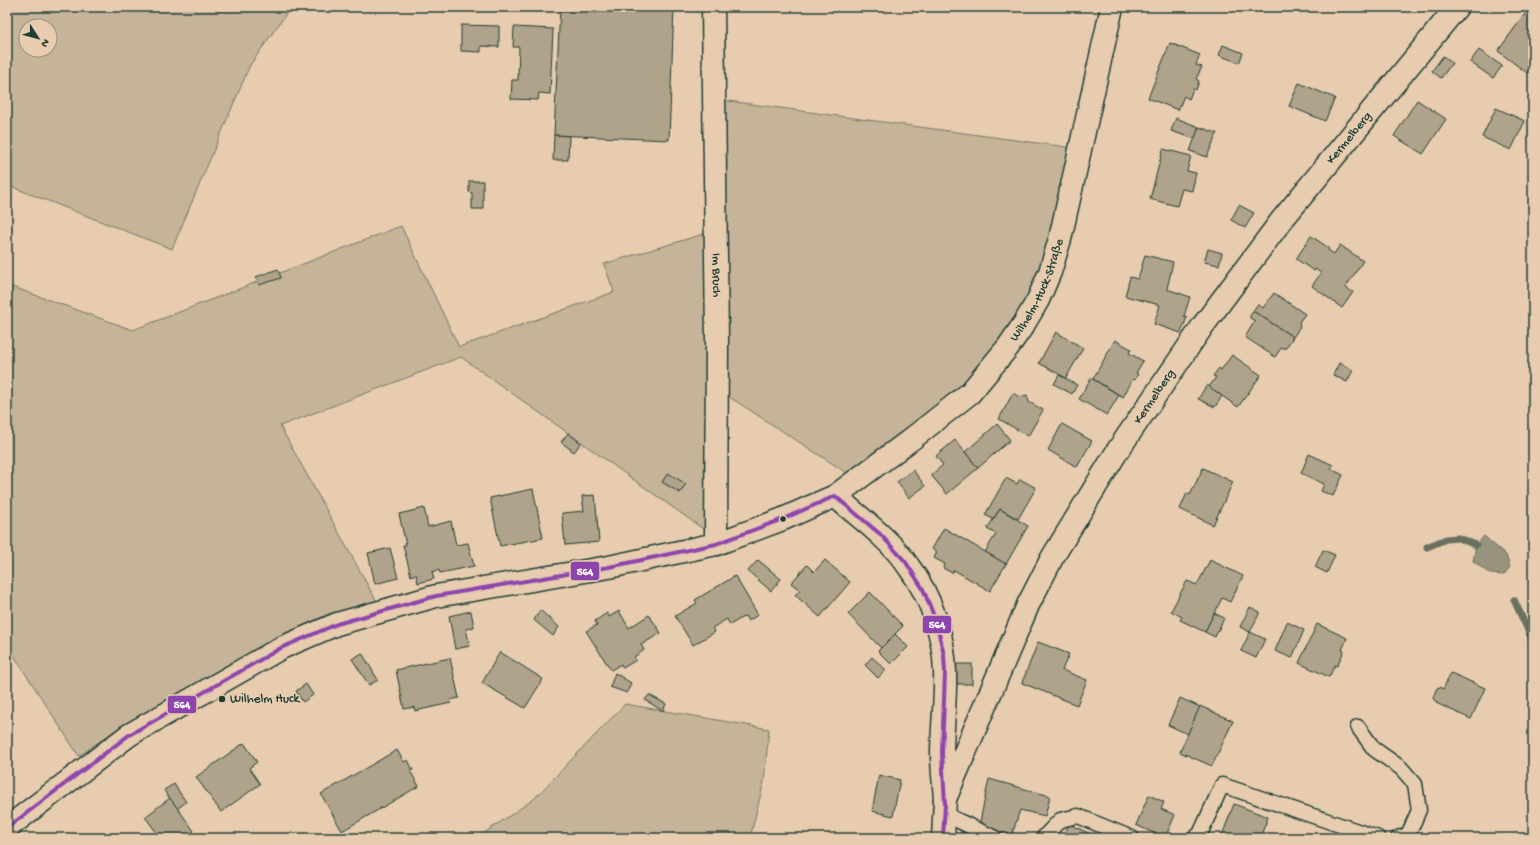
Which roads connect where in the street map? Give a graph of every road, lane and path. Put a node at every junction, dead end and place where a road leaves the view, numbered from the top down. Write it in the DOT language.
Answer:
graph roads {
  1 [pos="713,7"];
  2 [pos="1112,7"];
  3 [pos="1457,7"];
  4 [pos="835,496"];
  5 [pos="716,544"];
  6 [pos="1358,727"];
  7 [pos="945,807"];
  8 [pos="7,828"];
  9 [pos="943,838"];
  10 [pos="995,838"];
  11 [pos="1044,838"];
  12 [pos="1132,838"];
  13 [pos="1195,838"];
  14 [pos="1378,838"];
  15 [pos="1398,838"];
  1 -- 5 [label="street, Im Bruch"];
  2 -- 4 [label="street, Wilhelm-Huck-Straße"];
  3 -- 7 [label="street, Kermelberg"];
  4 -- 5 [label="street, Wilhelm-Huck-Straße"];
  4 -- 7 [label="street"];
  5 -- 8 [label="street, Wilhelm-Huck-Straße"];
  6 -- 15 [label="lane"];
  7 -- 9 [label="street, Kermelberg"];
  7 -- 10 [label="lane"];
  11 -- 12 [label="lane"];
  13 -- 14 [label="lane"];
}
